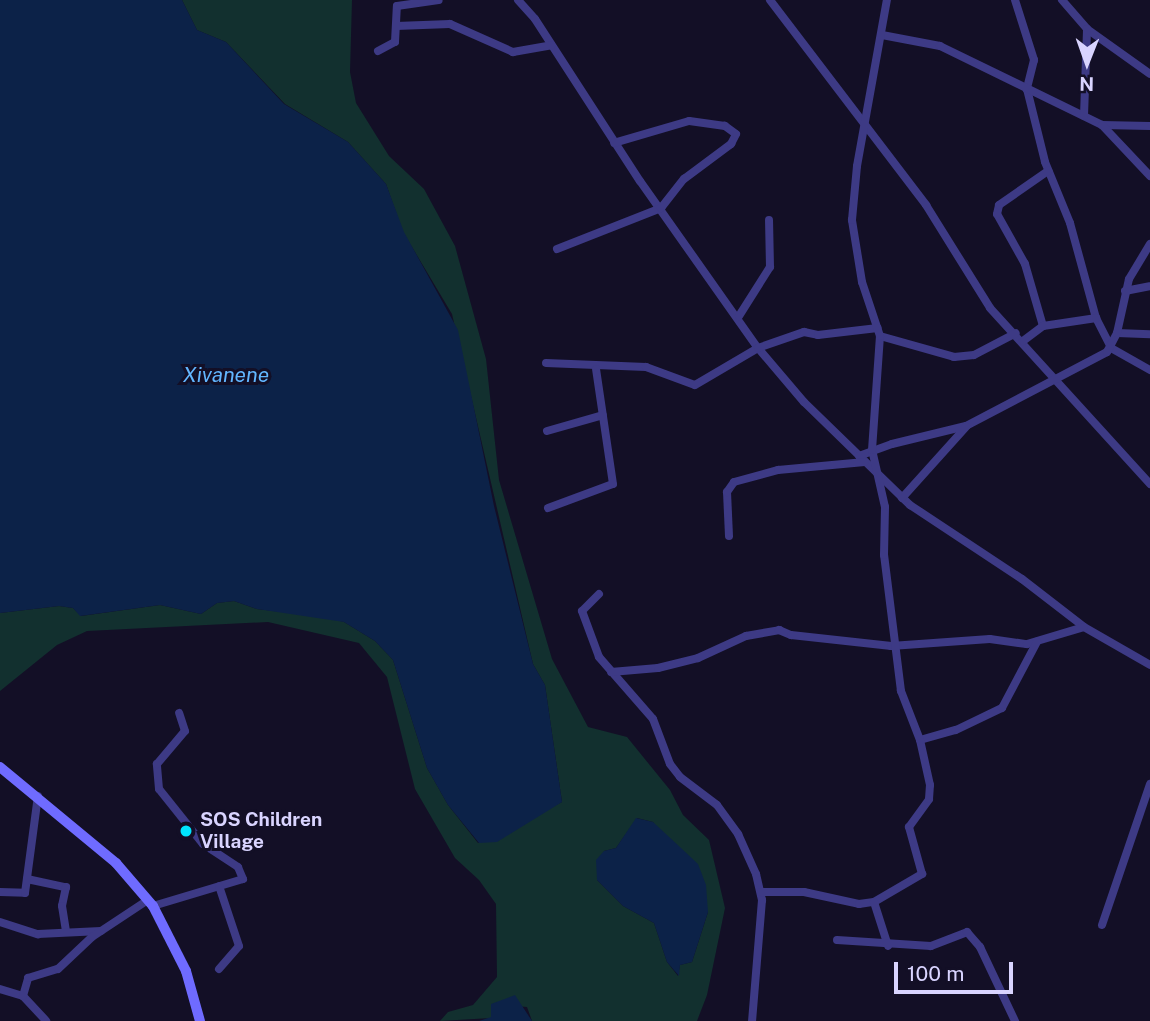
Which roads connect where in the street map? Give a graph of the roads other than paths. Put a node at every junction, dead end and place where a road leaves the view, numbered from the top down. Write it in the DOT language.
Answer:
graph roads {
  1 [pos="439,0"];
  2 [pos="518,0"];
  3 [pos="770,0"];
  4 [pos="887,0"];
  5 [pos="1015,0"];
  6 [pos="1062,0"];
  7 [pos="396,26"];
  8 [pos="1087,29"];
  9 [pos="882,36"];
  10 [pos="551,45"];
  11 [pos="378,51"];
  12 [pos="1150,74"];
  13 [pos="1027,89"];
  14 [pos="1084,116"];
  15 [pos="865,125"];
  16 [pos="1102,125"];
  17 [pos="1150,126"];
  18 [pos="614,143"];
  19 [pos="1048,171"];
  20 [pos="1150,176"];
  21 [pos="661,208"];
  22 [pos="769,220"];
  23 [pos="1150,244"];
  24 [pos="557,249"];
  25 [pos="1150,286"];
  26 [pos="1125,291"];
  27 [pos="739,316"];
  28 [pos="1096,318"];
  29 [pos="1043,326"];
  30 [pos="879,332"];
  31 [pos="1117,332"];
  32 [pos="1016,333"];
  33 [pos="1150,334"];
  34 [pos="1023,341"];
  35 [pos="758,348"];
  36 [pos="1111,348"];
  37 [pos="546,363"];
  38 [pos="596,369"];
  39 [pos="1150,370"];
  40 [pos="1056,376"];
  41 [pos="603,415"];
  42 [pos="966,426"];
  43 [pos="547,431"];
  44 [pos="872,450"];
  45 [pos="862,459"];
  46 [pos="875,472"];
  47 [pos="1150,484"];
  48 [pos="902,498"];
  49 [pos="548,508"];
  50 [pos="729,536"];
  51 [pos="599,594"];
  52 [pos="1084,626"];
  53 [pos="1037,642"];
  54 [pos="899,645"];
  55 [pos="1150,665"];
  56 [pos="611,671"];
  57 [pos="180,713"];
  58 [pos="920,740"];
  59 [pos="0,767"];
  60 [pos="1150,784"];
  61 [pos="38,796"];
  62 [pos="27,878"];
  63 [pos="219,886"];
  64 [pos="0,892"];
  65 [pos="761,892"];
  66 [pos="874,902"];
  67 [pos="150,903"];
  68 [pos="0,922"];
  69 [pos="1102,925"];
  70 [pos="66,930"];
  71 [pos="101,931"];
  72 [pos="837,940"];
  73 [pos="888,946"];
  74 [pos="219,969"];
  75 [pos="0,989"];
  76 [pos="23,996"];
  77 [pos="46,1021"];
  78 [pos="200,1021"];
  79 [pos="752,1021"];
  80 [pos="1015,1021"];
  1 -- 7 [label="street"];
  2 -- 10 [label="street"];
  3 -- 15 [label="street"];
  4 -- 9 [label="street"];
  5 -- 13 [label="street"];
  6 -- 8 [label="street"];
  7 -- 10 [label="street"];
  7 -- 11 [label="street"];
  8 -- 12 [label="street"];
  8 -- 14 [label="street"];
  9 -- 13 [label="street"];
  9 -- 15 [label="street"];
  10 -- 18 [label="street"];
  13 -- 14 [label="street"];
  13 -- 19 [label="street"];
  14 -- 16 [label="street"];
  15 -- 30 [label="street"];
  15 -- 32 [label="street"];
  16 -- 17 [label="street"];
  16 -- 20 [label="street"];
  18 -- 21 [label="street"];
  18 -- 21 [label="street"];
  19 -- 28 [label="street"];
  19 -- 29 [label="street"];
  21 -- 24 [label="street"];
  21 -- 27 [label="street"];
  22 -- 27 [label="street"];
  23 -- 26 [label="street"];
  25 -- 26 [label="street"];
  26 -- 31 [label="street"];
  27 -- 35 [label="street"];
  28 -- 29 [label="street"];
  28 -- 36 [label="street"];
  29 -- 34 [label="street"];
  30 -- 32 [label="street"];
  30 -- 35 [label="street"];
  30 -- 44 [label="street"];
  31 -- 33 [label="street"];
  31 -- 36 [label="street"];
  32 -- 34 [label="street"];
  34 -- 40 [label="street"];
  35 -- 38 [label="street"];
  35 -- 45 [label="street"];
  36 -- 39 [label="street"];
  36 -- 40 [label="street"];
  37 -- 38 [label="street"];
  38 -- 41 [label="street"];
  40 -- 42 [label="street"];
  40 -- 47 [label="street"];
  41 -- 43 [label="street"];
  41 -- 49 [label="street"];
  42 -- 44 [label="street"];
  42 -- 48 [label="street"];
  44 -- 45 [label="street"];
  44 -- 46 [label="street"];
  45 -- 46 [label="street"];
  45 -- 50 [label="street"];
  46 -- 48 [label="street"];
  46 -- 54 [label="street"];
  48 -- 52 [label="street"];
  51 -- 56 [label="street"];
  52 -- 53 [label="street"];
  52 -- 55 [label="street"];
  53 -- 54 [label="street"];
  53 -- 58 [label="street"];
  54 -- 56 [label="street"];
  54 -- 58 [label="street"];
  56 -- 65 [label="street"];
  57 -- 63 [label="street"];
  58 -- 66 [label="street"];
  59 -- 61 [label="main road"];
  60 -- 69 [label="street"];
  61 -- 62 [label="street"];
  61 -- 67 [label="main road"];
  62 -- 64 [label="street"];
  62 -- 70 [label="street"];
  63 -- 67 [label="street"];
  63 -- 74 [label="street"];
  65 -- 66 [label="street"];
  65 -- 79 [label="street"];
  66 -- 73 [label="street"];
  67 -- 71 [label="street"];
  67 -- 78 [label="main road"];
  68 -- 70 [label="street"];
  70 -- 71 [label="street"];
  71 -- 76 [label="street"];
  72 -- 73 [label="street"];
  73 -- 80 [label="street"];
  75 -- 76 [label="street"];
  76 -- 77 [label="street"];
}
